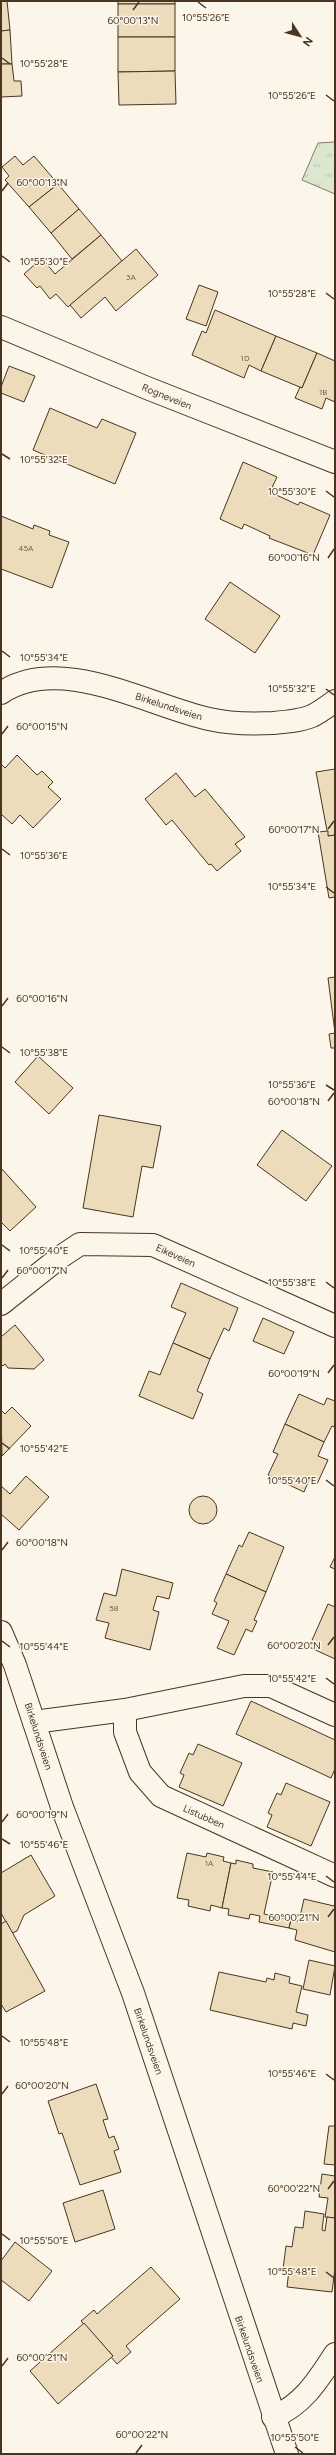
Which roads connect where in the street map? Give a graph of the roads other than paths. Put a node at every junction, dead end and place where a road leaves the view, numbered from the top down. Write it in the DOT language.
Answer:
graph roads {
  1 [pos="1,327"];
  2 [pos="335,462"];
  3 [pos="1,693"];
  4 [pos="335,701"];
  5 [pos="1,1304"];
  6 [pos="335,1326"];
  7 [pos="1,1632"];
  8 [pos="125,1710"];
  9 [pos="335,1715"];
  10 [pos="34,1722"];
  11 [pos="335,1876"];
  12 [pos="335,2354"];
  13 [pos="273,2417"];
  14 [pos="287,2454"];
  1 -- 2 [label="street, Rogneveien"];
  3 -- 4 [label="street, Birkelundsveien"];
  5 -- 6 [label="street, Eikeveien"];
  7 -- 10 [label="street, Birkelundsveien"];
  8 -- 9 [label="street"];
  8 -- 10 [label="street"];
  8 -- 11 [label="street, Listubben"];
  10 -- 13 [label="street, Birkelundsveien"];
  12 -- 13 [label="street"];
  13 -- 14 [label="street, Birkelundsveien"];
}
